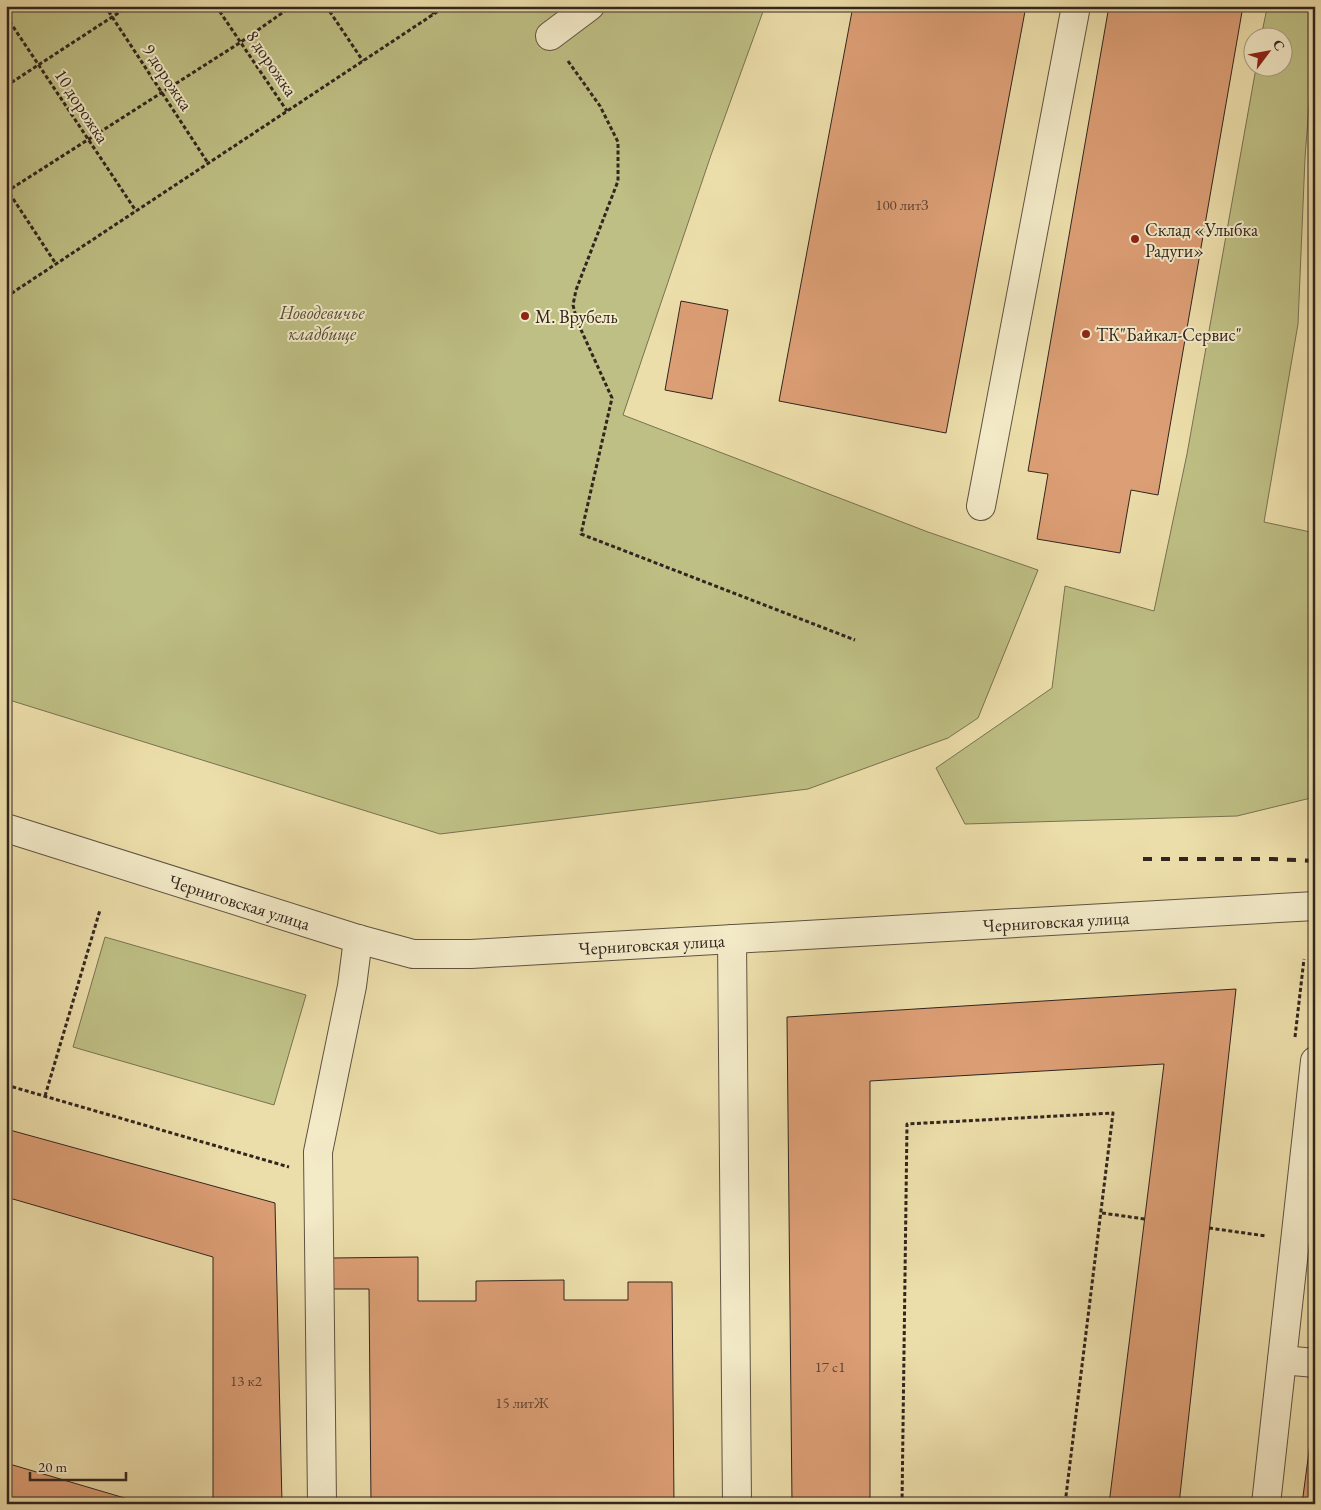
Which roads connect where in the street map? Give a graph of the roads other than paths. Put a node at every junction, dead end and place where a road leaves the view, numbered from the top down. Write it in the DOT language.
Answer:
graph roads {
  1 [pos="590,6"];
  2 [pos="1076,6"];
  3 [pos="550,36"];
  4 [pos="981,506"];
  5 [pos="6,828"];
  6 [pos="1315,906"];
  7 [pos="358,939"];
  8 [pos="732,939"];
  9 [pos="1315,1061"];
  10 [pos="1282,1360"];
  11 [pos="1315,1363"];
  12 [pos="322,1504"];
  13 [pos="737,1504"];
  14 [pos="1266,1504"];
  1 -- 3 [label="street"];
  2 -- 4 [label="street"];
  5 -- 7 [label="street, Черниговская улица"];
  6 -- 8 [label="street, Черниговская улица"];
  7 -- 8 [label="street, Черниговская улица"];
  7 -- 12 [label="street"];
  8 -- 13 [label="street"];
  9 -- 10 [label="street"];
  10 -- 11 [label="street"];
  10 -- 14 [label="street"];
}
